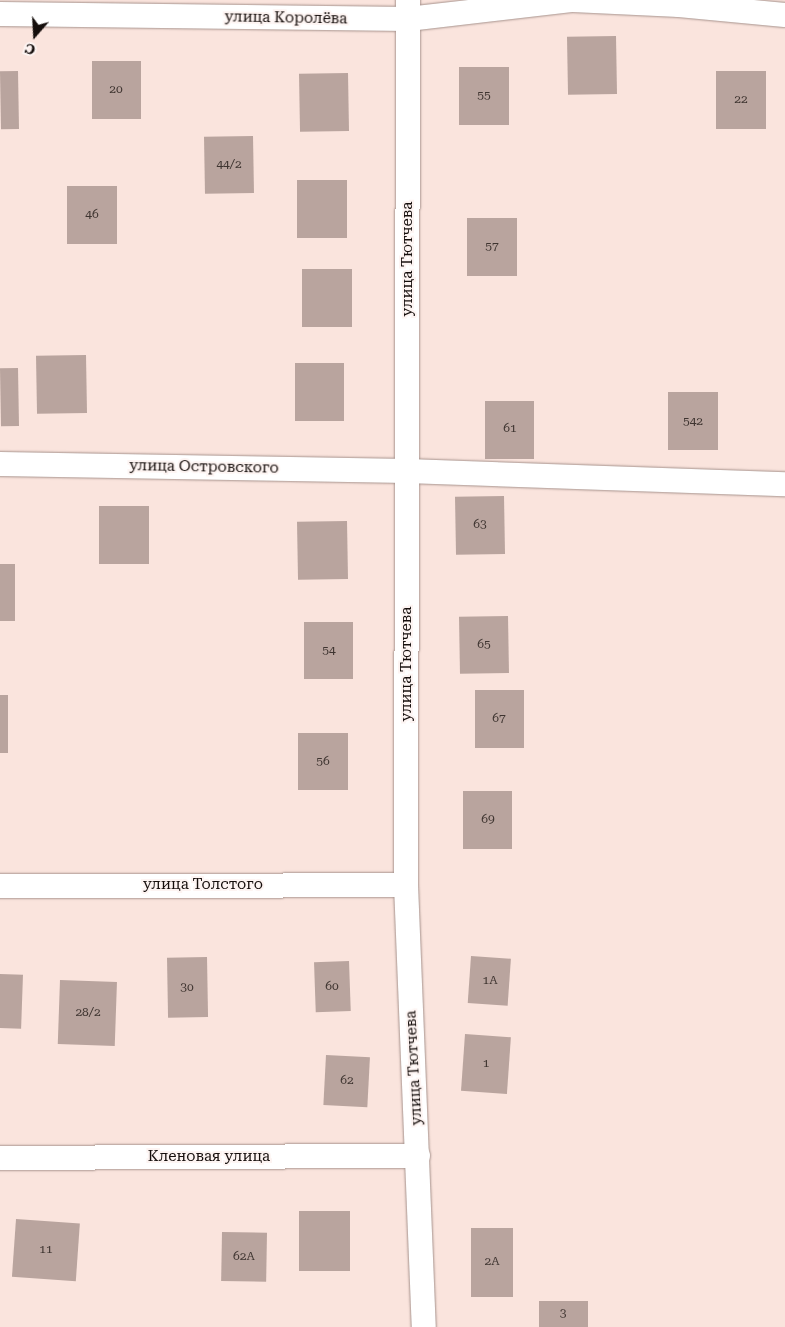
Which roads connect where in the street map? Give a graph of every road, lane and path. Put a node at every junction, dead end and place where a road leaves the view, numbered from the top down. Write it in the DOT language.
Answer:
graph roads {
  1 [pos="572,0"];
  2 [pos="408,10"];
  3 [pos="0,14"];
  4 [pos="785,15"];
  5 [pos="0,464"];
  6 [pos="407,471"];
  7 [pos="785,484"];
  8 [pos="406,885"];
  9 [pos="0,886"];
  10 [pos="418,1156"];
  11 [pos="0,1158"];
  12 [pos="424,1327"];
  1 -- 2 [label="street, улица Королёва"];
  1 -- 4 [label="street, улица Королёва"];
  2 -- 3 [label="street, улица Королёва"];
  2 -- 6 [label="street, улица Тютчева"];
  5 -- 6 [label="street, улица Островского"];
  6 -- 7 [label="street, улица Островского"];
  6 -- 8 [label="street, улица Тютчева"];
  8 -- 9 [label="street, улица Толстого"];
  8 -- 10 [label="street, улица Тютчева"];
  10 -- 11 [label="street, Кленовая улица"];
  10 -- 12 [label="street, улица Тютчева"];
}
